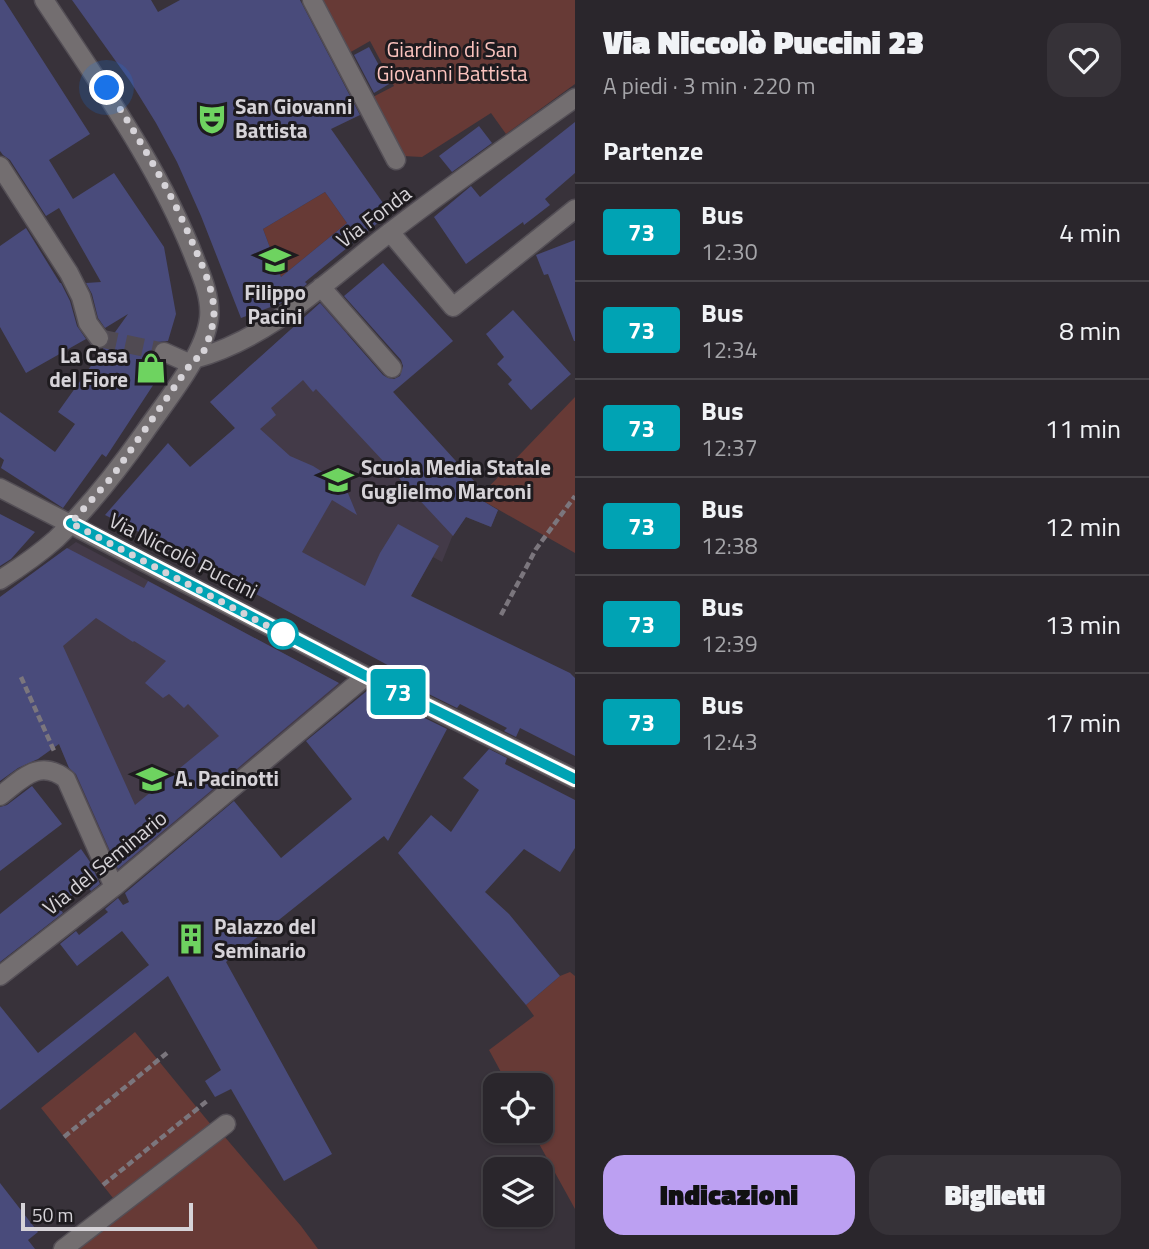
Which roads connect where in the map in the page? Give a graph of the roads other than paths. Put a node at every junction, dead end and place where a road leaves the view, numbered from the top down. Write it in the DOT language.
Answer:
graph roads {
  1 [pos="44,0"];
  2 [pos="50,0"];
  3 [pos="312,0"];
  4 [pos="575,98"];
  5 [pos="396,160"];
  6 [pos="0,166"];
  7 [pos="575,209"];
  8 [pos="390,232"];
  9 [pos="321,287"];
  10 [pos="99,338"];
  11 [pos="164,352"];
  12 [pos="195,360"];
  13 [pos="392,368"];
  14 [pos="0,488"];
  15 [pos="71,523"];
  16 [pos="0,580"];
  17 [pos="0,587"];
  18 [pos="366,676"];
  19 [pos="575,779"];
  20 [pos="0,796"];
  21 [pos="114,887"];
  22 [pos="0,976"];
  23 [pos="226,1124"];
  24 [pos="63,1249"];
  1 -- 12 [label="street"];
  2 -- 12 [label="street"];
  3 -- 5 [label="street"];
  4 -- 8 [label="street, Via Fonda"];
  6 -- 10 [label="street"];
  7 -- 8 [label="street"];
  8 -- 9 [label="street, Via Fonda"];
  9 -- 12 [label="street, Via Fonda"];
  9 -- 13 [label="street"];
  11 -- 12 [label="street"];
  12 -- 15 [label="street"];
  14 -- 15 [label="street, Via Niccolò Puccini"];
  15 -- 16 [label="street"];
  15 -- 17 [label="street"];
  15 -- 18 [label="street, Via Niccolò Puccini"];
  18 -- 19 [label="street, Via Niccolò Puccini"];
  18 -- 21 [label="street, Via del Seminario"];
  20 -- 21 [label="street"];
  21 -- 22 [label="street, Via del Seminario"];
  23 -- 24 [label="street"];
}
